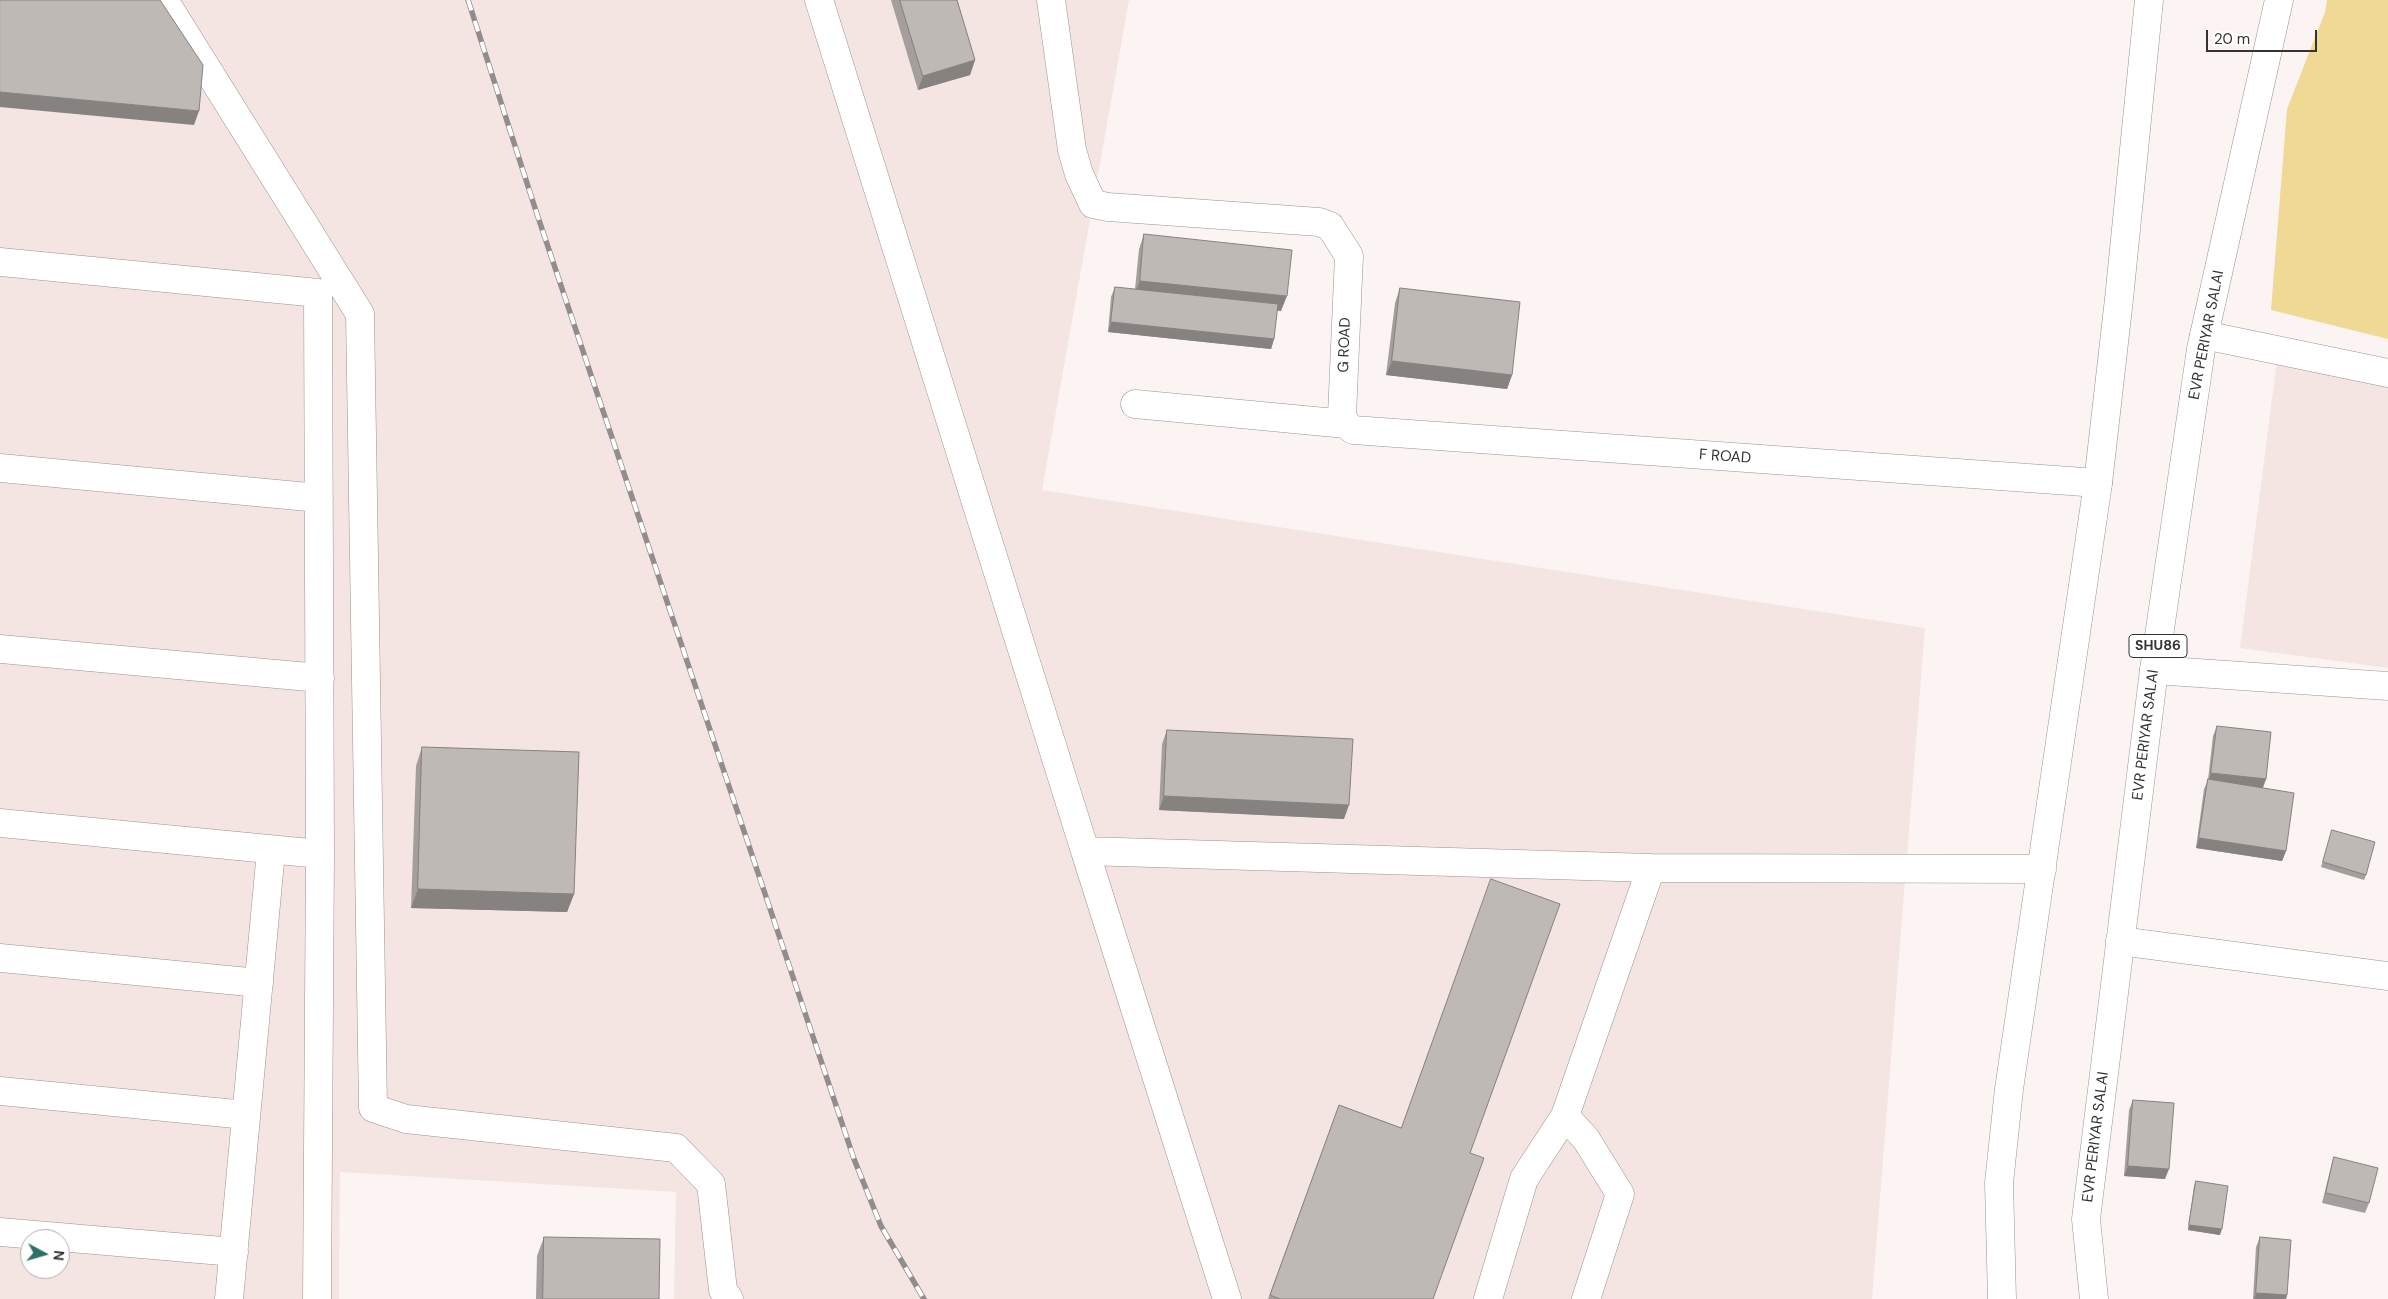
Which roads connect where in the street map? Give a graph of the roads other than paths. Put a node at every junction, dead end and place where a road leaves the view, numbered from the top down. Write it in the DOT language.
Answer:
graph roads {
  1 [pos="164,0"];
  2 [pos="819,0"];
  3 [pos="1051,0"];
  4 [pos="2148,0"];
  5 [pos="2274,1"];
  6 [pos="0,262"];
  7 [pos="2204,335"];
  8 [pos="2388,373"];
  9 [pos="1135,404"];
  10 [pos="1350,427"];
  11 [pos="0,468"];
  12 [pos="2098,483"];
  13 [pos="319,498"];
  14 [pos="0,649"];
  15 [pos="2154,670"];
  16 [pos="320,678"];
  17 [pos="2388,686"];
  18 [pos="0,823"];
  19 [pos="271,851"];
  20 [pos="1085,851"];
  21 [pos="320,854"];
  22 [pos="1651,868"];
  23 [pos="2042,869"];
  24 [pos="2120,941"];
  25 [pos="0,958"];
  26 [pos="2388,976"];
  27 [pos="259,983"];
  28 [pos="0,1091"];
  29 [pos="246,1115"];
  30 [pos="1566,1116"];
  31 [pos="0,1232"];
  32 [pos="234,1252"];
  33 [pos="229,1299"];
  34 [pos="317,1299"];
  35 [pos="729,1299"];
  36 [pos="1227,1299"];
  37 [pos="1488,1299"];
  38 [pos="1586,1299"];
  39 [pos="2002,1299"];
  40 [pos="2094,1299"];
  1 -- 35 [label="main road"];
  2 -- 20 [label="main road"];
  3 -- 10 [label="main road, G ROAD"];
  4 -- 12 [label="main road"];
  5 -- 7 [label="main road, EVR PERIYAR SALAI / SHU86"];
  6 -- 13 [label="main road"];
  7 -- 8 [label="main road"];
  7 -- 15 [label="main road, EVR PERIYAR SALAI / SHU86"];
  9 -- 10 [label="main road, F ROAD"];
  10 -- 12 [label="main road, F ROAD"];
  11 -- 13 [label="main road"];
  12 -- 23 [label="main road"];
  13 -- 16 [label="main road"];
  14 -- 16 [label="main road"];
  15 -- 17 [label="main road"];
  15 -- 24 [label="main road, EVR PERIYAR SALAI / SHU86"];
  16 -- 21 [label="main road"];
  18 -- 19 [label="main road"];
  19 -- 21 [label="main road"];
  19 -- 27 [label="main road"];
  20 -- 22 [label="main road"];
  20 -- 36 [label="main road"];
  21 -- 34 [label="main road"];
  22 -- 23 [label="main road"];
  22 -- 30 [label="main road"];
  23 -- 39 [label="main road"];
  24 -- 26 [label="main road"];
  24 -- 40 [label="main road, EVR PERIYAR SALAI / SHU86"];
  25 -- 27 [label="main road"];
  27 -- 29 [label="main road"];
  28 -- 29 [label="main road"];
  29 -- 32 [label="main road"];
  30 -- 37 [label="main road"];
  30 -- 38 [label="main road"];
  31 -- 32 [label="main road"];
  32 -- 33 [label="main road"];
}
